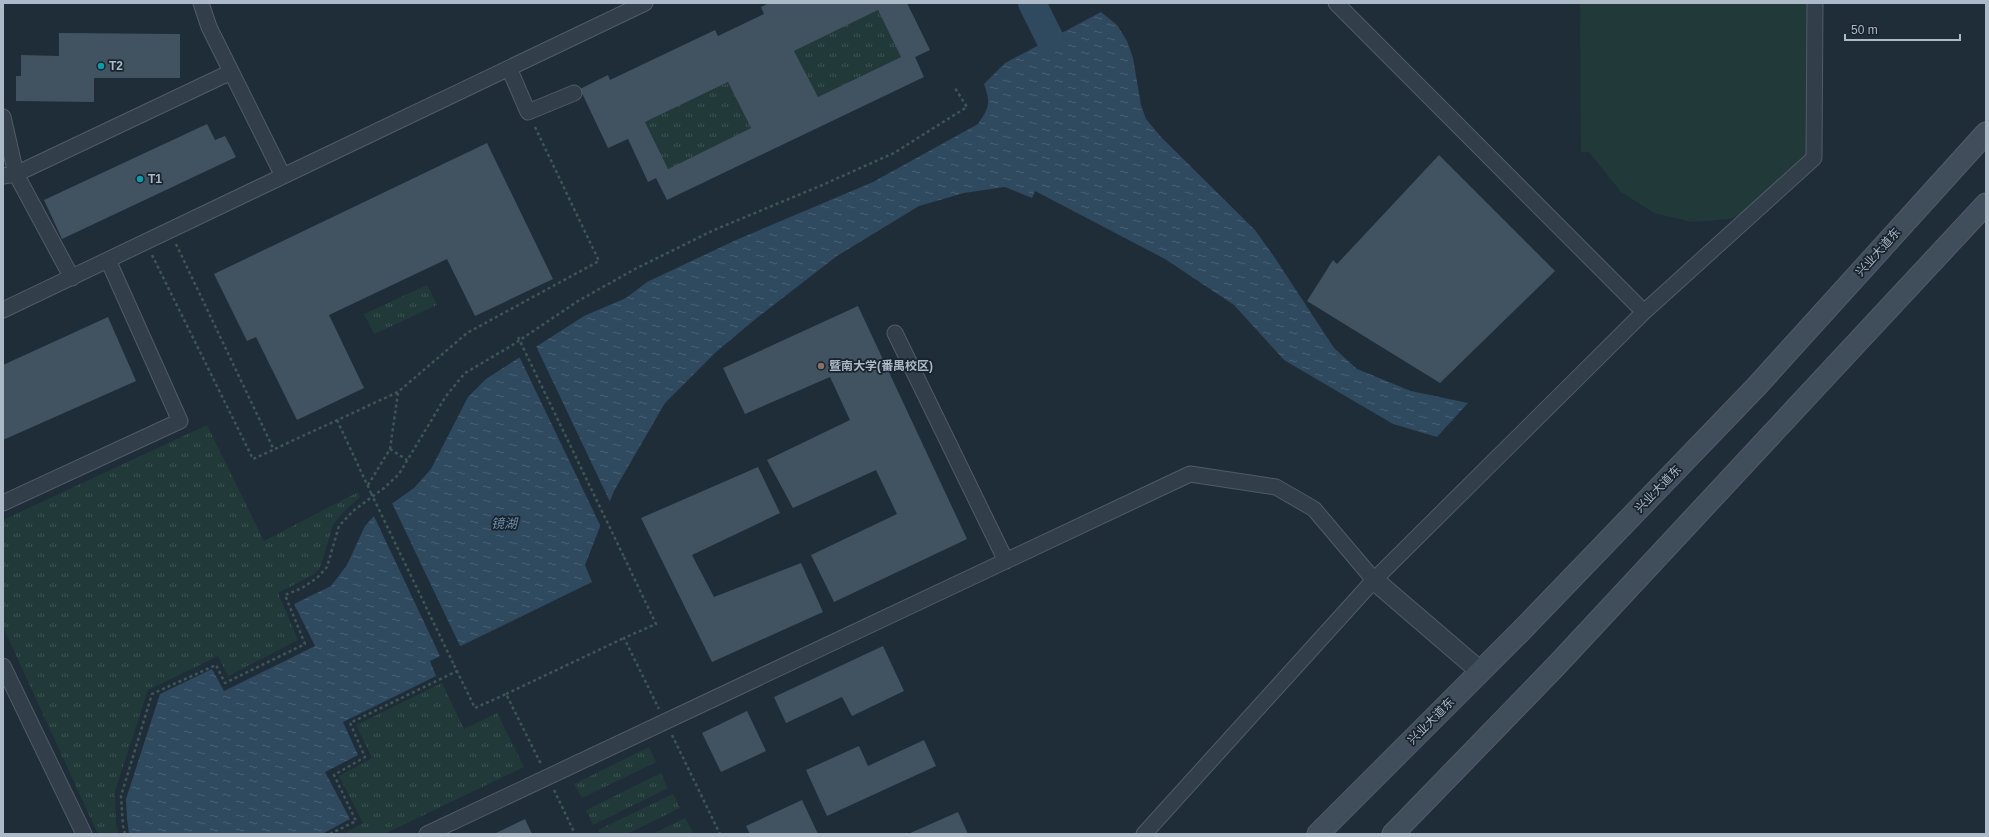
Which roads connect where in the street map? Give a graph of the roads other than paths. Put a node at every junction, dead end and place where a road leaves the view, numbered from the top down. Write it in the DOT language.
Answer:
graph roads {
  1 [pos="200,3"];
  2 [pos="645,3"];
  3 [pos="1336,3"];
  4 [pos="1815,3"];
  5 [pos="509,68"];
  6 [pos="231,72"];
  7 [pos="574,93"];
  8 [pos="3,117"];
  9 [pos="1986,133"];
  10 [pos="10,175"];
  11 [pos="283,176"];
  12 [pos="1986,204"];
  13 [pos="108,260"];
  14 [pos="72,278"];
  15 [pos="3,310"];
  16 [pos="1644,312"];
  17 [pos="895,334"];
  18 [pos="3,503"];
  19 [pos="1006,561"];
  20 [pos="1374,580"];
  21 [pos="3,666"];
  22 [pos="1480,672"];
  23 [pos="84,834"];
  24 [pos="427,834"];
  25 [pos="1144,834"];
  26 [pos="1318,834"];
  27 [pos="1393,834"];
  1 -- 6 [label="street"];
  2 -- 5 [label="street"];
  3 -- 16 [label="street"];
  4 -- 16 [label="street"];
  5 -- 7 [label="street"];
  5 -- 11 [label="street"];
  6 -- 10 [label="street"];
  6 -- 11 [label="street"];
  8 -- 10 [label="street"];
  9 -- 22 [label="main road, 兴业大道东"];
  10 -- 14 [label="street"];
  11 -- 13 [label="street"];
  12 -- 27 [label="main road"];
  13 -- 14 [label="street"];
  13 -- 18 [label="street"];
  14 -- 15 [label="street"];
  16 -- 20 [label="street"];
  17 -- 19 [label="street"];
  19 -- 20 [label="street"];
  19 -- 24 [label="street"];
  20 -- 22 [label="street"];
  20 -- 25 [label="street"];
  21 -- 23 [label="street"];
  22 -- 26 [label="main road, 兴业大道东"];
}
